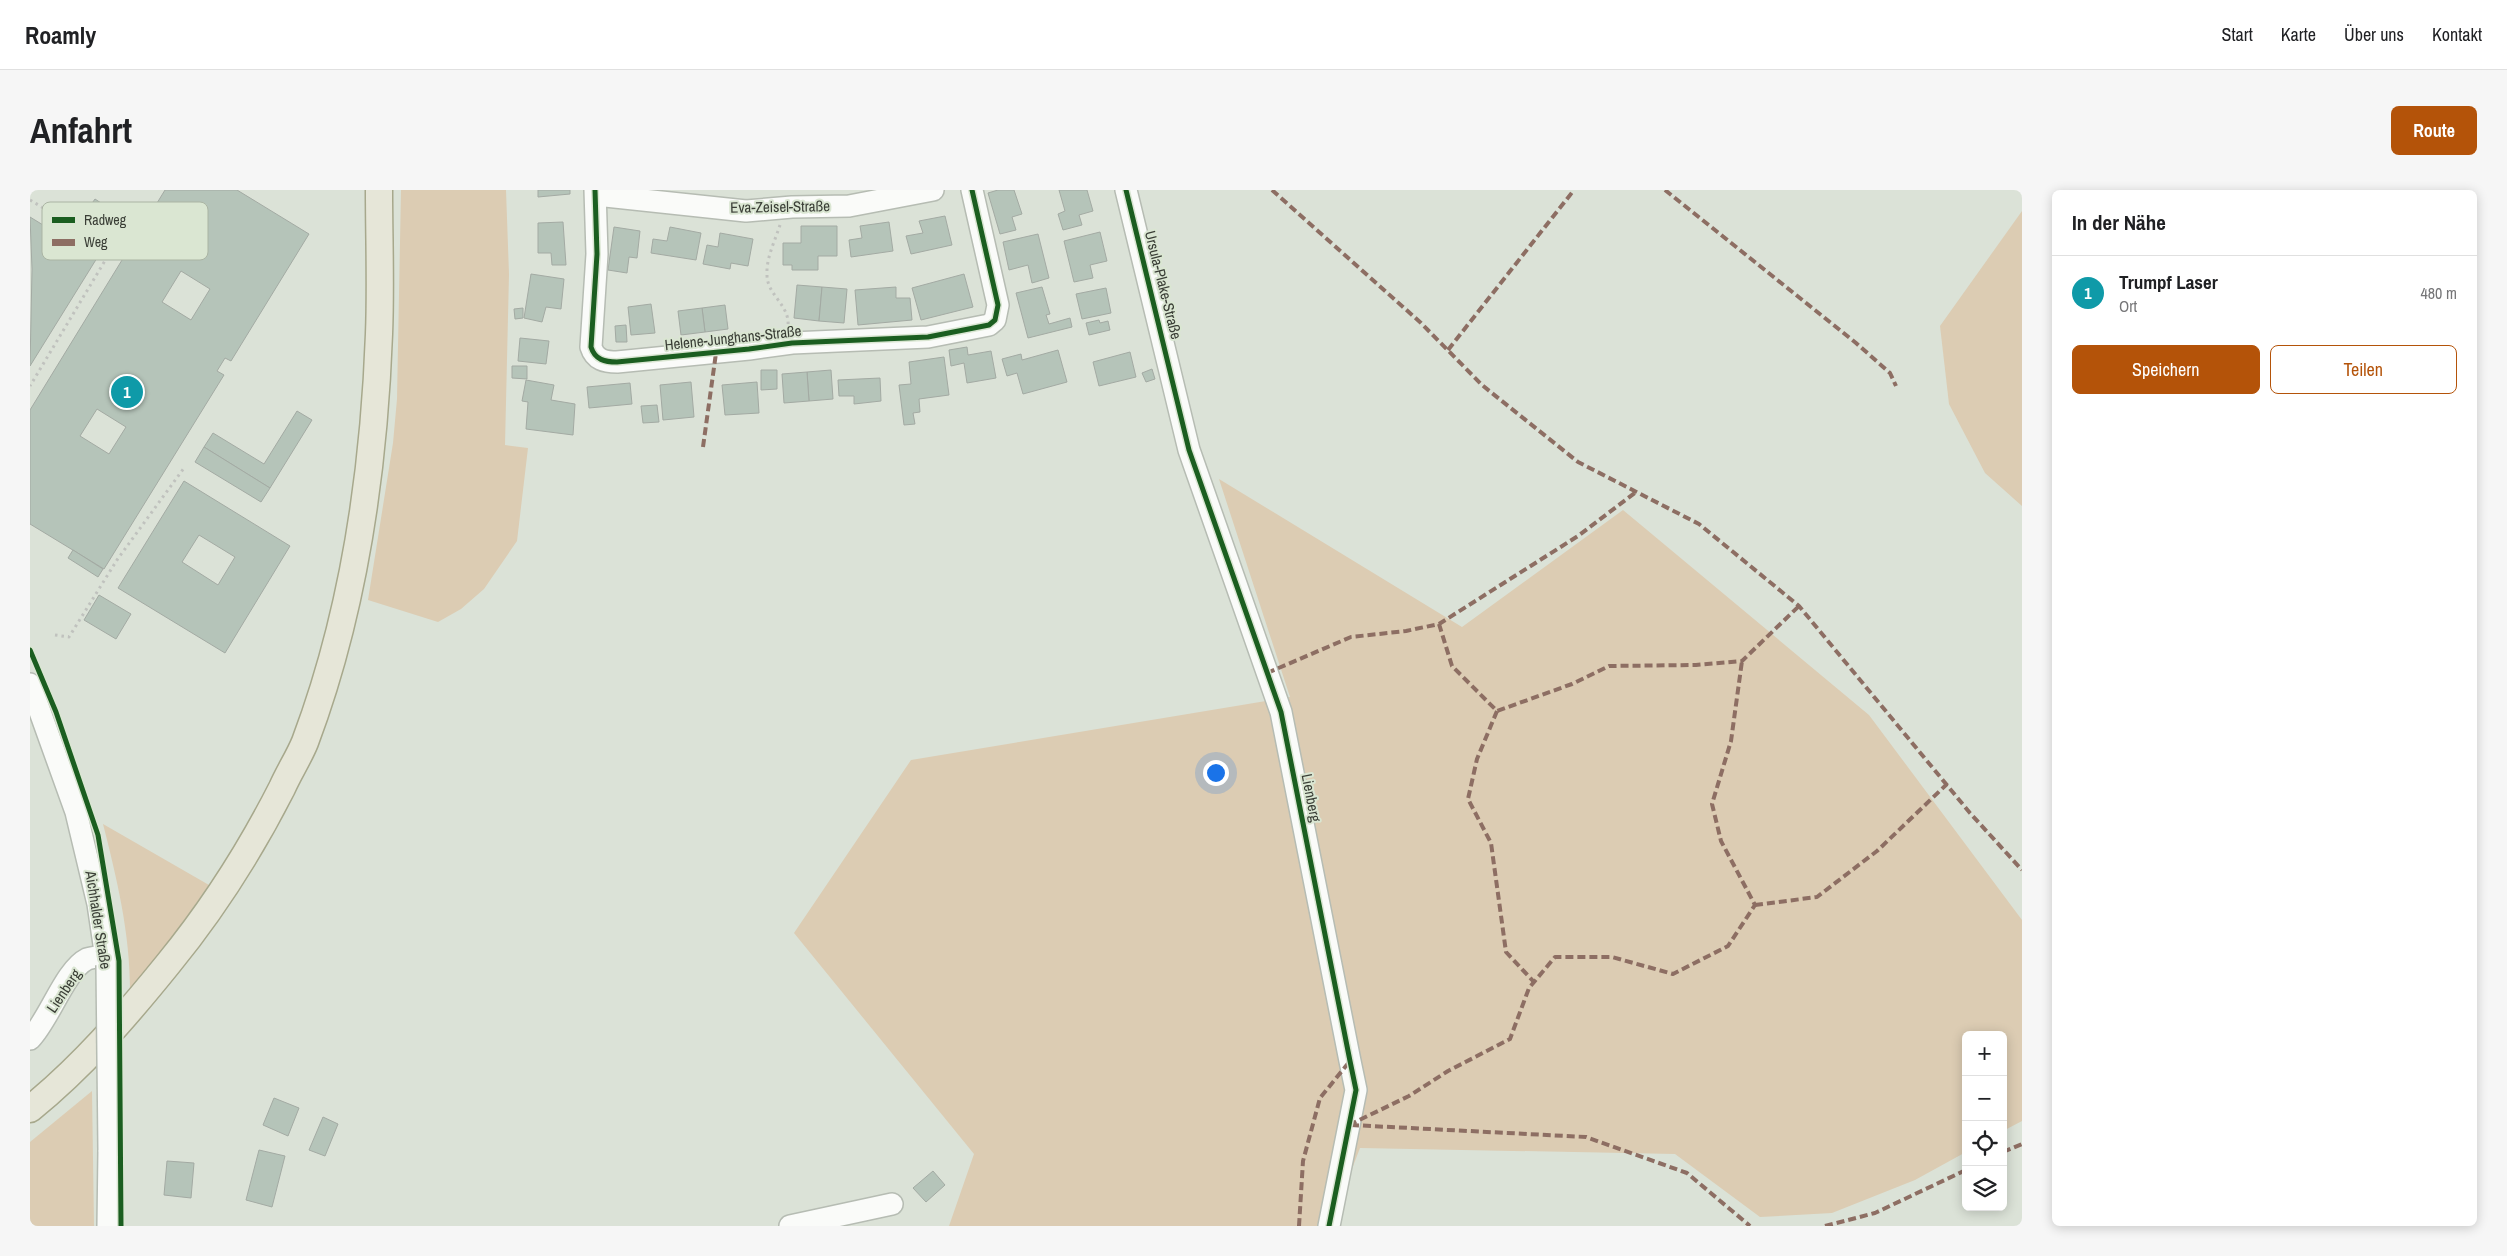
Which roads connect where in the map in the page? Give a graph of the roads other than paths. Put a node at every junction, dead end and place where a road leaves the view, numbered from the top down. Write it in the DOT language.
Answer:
graph roads {
  1 [pos="380,190"];
  2 [pos="933,190"];
  3 [pos="972,190"];
  4 [pos="1126,190"];
  5 [pos="595,193"];
  6 [pos="1175,387"];
  7 [pos="30,684"];
  8 [pos="107,960"];
  9 [pos="30,1039"];
  10 [pos="30,1109"];
  11 [pos="892,1204"];
  12 [pos="108,1226"];
  13 [pos="790,1226"];
  14 [pos="1329,1226"];
  1 -- 10 [label="main road"];
  2 -- 5 [label="street, Eva-Zeisel-Straße"];
  3 -- 5 [label="street, Helene-Junghans-Straße"];
  4 -- 6 [label="street, Ursula-Plake-Straße"];
  6 -- 14 [label="street, Lienberg"];
  7 -- 8 [label="street, Aichhalder Straße"];
  8 -- 9 [label="street, Lienberg"];
  8 -- 12 [label="street, Aichhalder Straße, bridge"];
  11 -- 13 [label="street"];
}
